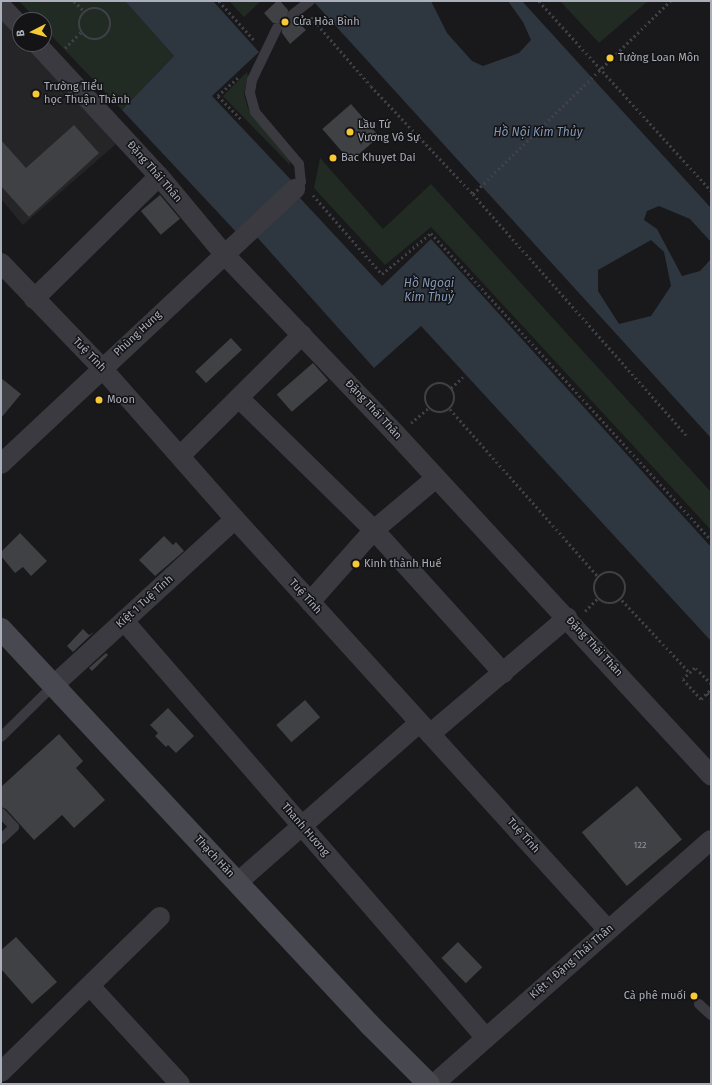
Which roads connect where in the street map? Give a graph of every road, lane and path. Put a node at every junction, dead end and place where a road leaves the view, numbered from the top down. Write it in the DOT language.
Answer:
graph roads {
  1 [pos="74,1"];
  2 [pos="219,1"];
  3 [pos="539,1"];
  4 [pos="670,1"];
  5 [pos="309,2"];
  6 [pos="1,6"];
  7 [pos="84,12"];
  8 [pos="309,14"];
  9 [pos="292,15"];
  10 [pos="12,18"];
  11 [pos="277,28"];
  12 [pos="265,51"];
  13 [pos="44,52"];
  14 [pos="601,70"];
  15 [pos="159,176"];
  16 [pos="298,185"];
  17 [pos="711,191"];
  18 [pos="473,194"];
  19 [pos="224,254"];
  20 [pos="3,269"];
  21 [pos="34,299"];
  22 [pos="302,335"];
  23 [pos="101,367"];
  24 [pos="463,377"];
  25 [pos="451,388"];
  26 [pos="239,398"];
  27 [pos="450,409"];
  28 [pos="686,435"];
  29 [pos="180,456"];
  30 [pos="1,464"];
  31 [pos="436,478"];
  32 [pos="235,519"];
  33 [pos="374,530"];
  34 [pos="711,540"];
  35 [pos="598,576"];
  36 [pos="597,599"];
  37 [pos="622,600"];
  38 [pos="310,602"];
  39 [pos="573,618"];
  40 [pos="124,621"];
  41 [pos="1,628"];
  42 [pos="503,673"];
  43 [pos="690,673"];
  44 [pos="55,684"];
  45 [pos="711,684"];
  46 [pos="711,689"];
  47 [pos="707,693"];
  48 [pos="711,696"];
  49 [pos="425,728"];
  50 [pos="1,737"];
  51 [pos="711,776"];
  52 [pos="1,813"];
  53 [pos="301,826"];
  54 [pos="1,839"];
  55 [pos="711,840"];
  56 [pos="238,882"];
  57 [pos="160,917"];
  58 [pos="608,930"];
  59 [pos="90,986"];
  60 [pos="700,1004"];
  61 [pos="711,1015"];
  62 [pos="486,1038"];
  63 [pos="1,1072"];
  64 [pos="180,1084"];
  65 [pos="429,1084"];
  66 [pos="434,1084"];
  1 -- 7 [label="path"];
  2 -- 12 [label="path"];
  3 -- 14 [label="path"];
  4 -- 14 [label="path"];
  5 -- 9 [label="lane"];
  6 -- 10 [label="street"];
  7 -- 7 [label="path"];
  8 -- 18 [label="path"];
  11 -- 12 [label="lane"];
  12 -- 16 [label="lane"];
  13 -- 15 [label="street, Đặng Thái Thân"];
  14 -- 17 [label="path"];
  14 -- 18 [label="path"];
  15 -- 19 [label="street, Đặng Thái Thân"];
  15 -- 21 [label="street"];
  16 -- 19 [label="street, Phùng Hưng"];
  16 -- 34 [label="path"];
  18 -- 28 [label="path"];
  19 -- 22 [label="street, Đặng Thái Thân"];
  19 -- 23 [label="street, Phùng Hưng"];
  20 -- 21 [label="street, Tuệ Tĩnh"];
  21 -- 23 [label="street, Tuệ Tĩnh"];
  22 -- 26 [label="street"];
  22 -- 31 [label="street, Đặng Thái Thân"];
  23 -- 29 [label="street, Tuệ Tĩnh"];
  23 -- 30 [label="street, Phùng Hưng"];
  24 -- 25 [label="path"];
  25 -- 27 [label="path"];
  25 -- 27 [label="path"];
  26 -- 29 [label="street"];
  26 -- 33 [label="street"];
  27 -- 35 [label="path"];
  29 -- 32 [label="street, Tuệ Tĩnh"];
  31 -- 33 [label="street"];
  31 -- 39 [label="street, Đặng Thái Thân"];
  32 -- 38 [label="street, Tuệ Tĩnh"];
  32 -- 40 [label="street, Kiệt 1 Tuệ Tĩnh"];
  33 -- 38 [label="street"];
  33 -- 42 [label="street"];
  35 -- 36 [label="path"];
  35 -- 37 [label="path"];
  36 -- 37 [label="path"];
  36 -- 39 [label="path"];
  37 -- 43 [label="path"];
  38 -- 49 [label="street, Tuệ Tĩnh"];
  39 -- 42 [label="street"];
  39 -- 51 [label="street, Đặng Thái Thân"];
  40 -- 44 [label="street, Kiệt 1 Tuệ Tĩnh"];
  40 -- 53 [label="street, Thanh Hương"];
  41 -- 44 [label="street, Thạch Hãn"];
  42 -- 49 [label="street"];
  43 -- 45 [label="path"];
  43 -- 47 [label="path"];
  44 -- 50 [label="lane"];
  44 -- 56 [label="street, Thạch Hãn"];
  46 -- 47 [label="path"];
  47 -- 48 [label="path"];
  49 -- 53 [label="street"];
  49 -- 58 [label="street, Tuệ Tĩnh"];
  52 -- 54 [label="lane"];
  53 -- 56 [label="street"];
  53 -- 62 [label="street, Thanh Hương"];
  55 -- 58 [label="street, Kiệt 1 Đặng Thái Thân"];
  56 -- 65 [label="street, Thạch Hãn"];
  57 -- 59 [label="street"];
  58 -- 62 [label="street, Kiệt 1 Đặng Thái Thân"];
  59 -- 63 [label="street"];
  59 -- 64 [label="street"];
  60 -- 61 [label="lane"];
  62 -- 66 [label="street, Kiệt 1 Đặng Thái Thân"];
}
